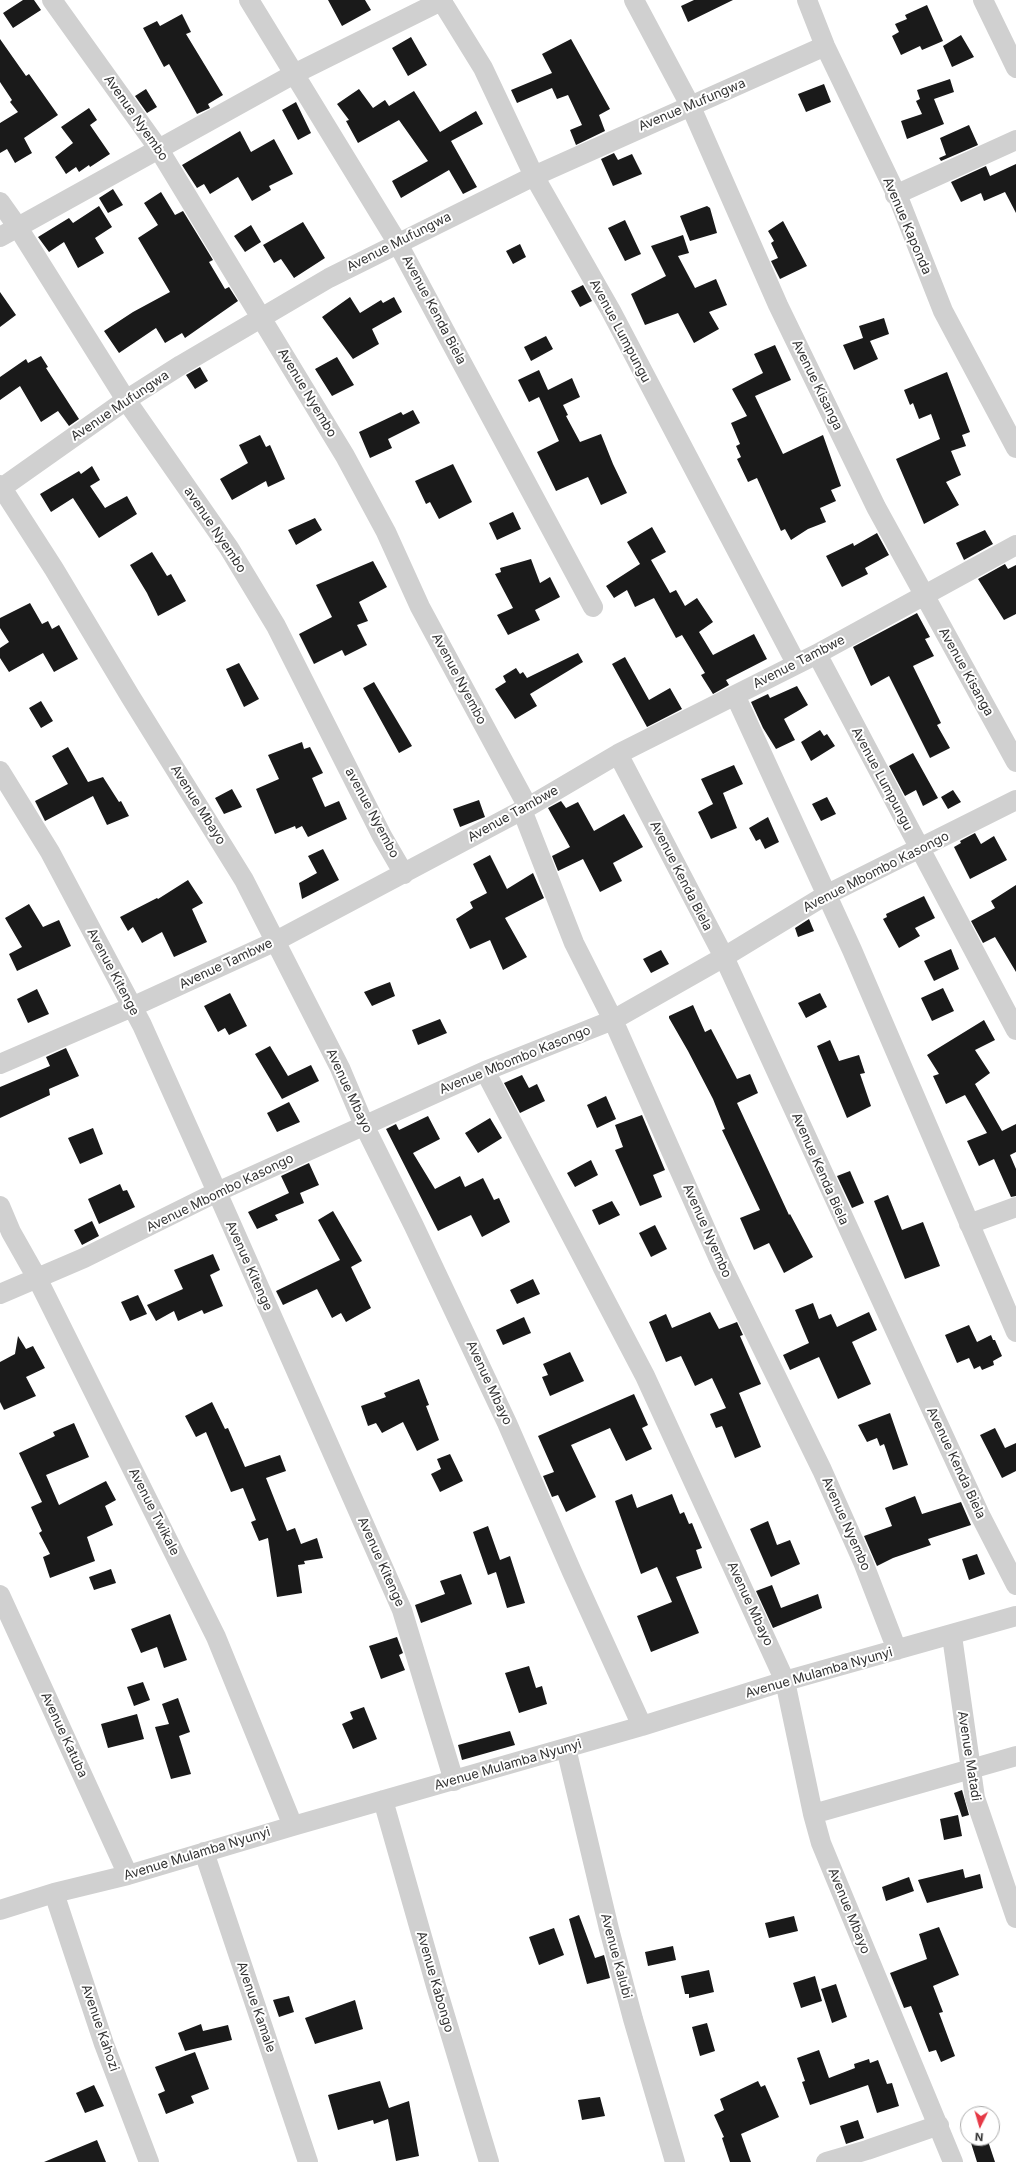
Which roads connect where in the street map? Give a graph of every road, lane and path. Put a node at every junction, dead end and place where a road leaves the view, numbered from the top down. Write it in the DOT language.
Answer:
graph roads {
  1 [pos="52,0"];
  2 [pos="249,0"];
  3 [pos="442,0"];
  4 [pos="634,0"];
  5 [pos="807,0"];
  6 [pos="983,0"];
  7 [pos="825,46"];
  8 [pos="1016,68"];
  9 [pos="294,74"];
  10 [pos="691,107"];
  11 [pos="1016,140"];
  12 [pos="158,148"];
  13 [pos="534,176"];
  14 [pos="895,195"];
  15 [pos="0,202"];
  16 [pos="17,226"];
  17 [pos="0,237"];
  18 [pos="397,242"];
  19 [pos="262,319"];
  20 [pos="126,400"];
  21 [pos="1016,448"];
  22 [pos="0,487"];
  23 [pos="1016,545"];
  24 [pos="923,595"];
  25 [pos="593,607"];
  26 [pos="817,654"];
  27 [pos="796,664"];
  28 [pos="735,695"];
  29 [pos="618,754"];
  30 [pos="1016,762"];
  31 [pos="0,771"];
  32 [pos="1016,800"];
  33 [pos="525,809"];
  34 [pos="919,848"];
  35 [pos="404,874"];
  36 [pos="826,895"];
  37 [pos="274,942"];
  38 [pos="724,957"];
  39 [pos="132,1007"];
  40 [pos="613,1020"];
  41 [pos="1016,1030"];
  42 [pos="0,1064"];
  43 [pos="485,1071"];
  44 [pos="364,1125"];
  45 [pos="217,1192"];
  46 [pos="0,1206"];
  47 [pos="1016,1207"];
  48 [pos="969,1224"];
  49 [pos="37,1278"];
  50 [pos="0,1294"];
  51 [pos="1016,1332"];
  52 [pos="1016,1586"];
  53 [pos="0,1595"];
  54 [pos="1016,1616"];
  55 [pos="952,1636"];
  56 [pos="897,1650"];
  57 [pos="785,1681"];
  58 [pos="642,1726"];
  59 [pos="566,1748"];
  60 [pos="1016,1756"];
  61 [pos="970,1768"];
  62 [pos="454,1780"];
  63 [pos="383,1800"];
  64 [pos="813,1814"];
  65 [pos="293,1826"];
  66 [pos="204,1852"];
  67 [pos="128,1875"];
  68 [pos="54,1893"];
  69 [pos="0,1910"];
  70 [pos="1016,1918"];
  71 [pos="939,2125"];
  72 [pos="149,2162"];
  73 [pos="308,2162"];
  74 [pos="489,2162"];
  75 [pos="675,2162"];
  76 [pos="826,2162"];
  77 [pos="953,2162"];
  1 -- 12 [label="street, Avenue Nyembo"];
  2 -- 9 [label="street, Avenue Kenda Biela"];
  3 -- 9 [label="street"];
  3 -- 13 [label="street, Avenue Lumpungu"];
  4 -- 10 [label="street, Avenue Kisanga"];
  5 -- 7 [label="street, Avenue Kaponda"];
  6 -- 8 [label="street"];
  7 -- 10 [label="street, Avenue Mufungwa"];
  7 -- 14 [label="street, Avenue Kaponda"];
  9 -- 12 [label="street"];
  9 -- 18 [label="street, Avenue Kenda Biela"];
  10 -- 13 [label="street, Avenue Mufungwa"];
  10 -- 24 [label="street, Avenue Kisanga"];
  11 -- 14 [label="street"];
  12 -- 16 [label="street"];
  12 -- 19 [label="street, Avenue Nyembo"];
  13 -- 18 [label="street, Avenue Mufungwa"];
  13 -- 27 [label="street, Avenue Lumpungu"];
  14 -- 21 [label="street, Avenue Kaponda"];
  15 -- 16 [label="street, avenue Nyembo"];
  16 -- 17 [label="street"];
  16 -- 20 [label="street, avenue Nyembo"];
  18 -- 19 [label="street, Avenue Mufungwa"];
  18 -- 25 [label="street, Avenue Kenda Biela"];
  19 -- 20 [label="street, Avenue Mufungwa"];
  19 -- 33 [label="street, Avenue Nyembo"];
  20 -- 22 [label="street, Avenue Mufungwa"];
  20 -- 35 [label="street, avenue Nyembo"];
  22 -- 37 [label="street, Avenue Mbayo"];
  23 -- 24 [label="street, Avenue Tambwe"];
  24 -- 26 [label="street, Avenue Tambwe"];
  24 -- 30 [label="street, Avenue Kisanga"];
  26 -- 27 [label="street, Avenue Tambwe"];
  26 -- 34 [label="street, Avenue Lumpungu"];
  27 -- 28 [label="street, Avenue Tambwe"];
  28 -- 29 [label="street, Avenue Tambwe"];
  28 -- 36 [label="street"];
  29 -- 33 [label="street, Avenue Tambwe"];
  29 -- 38 [label="street, Avenue Kenda Biela"];
  31 -- 39 [label="street, Avenue Kitenge"];
  32 -- 34 [label="street, Avenue Mbombo Kasongo"];
  33 -- 35 [label="street, Avenue Tambwe"];
  33 -- 40 [label="street, Avenue Nyembo"];
  34 -- 36 [label="street, Avenue Mbombo Kasongo"];
  34 -- 41 [label="street, Avenue Lumpungu"];
  35 -- 37 [label="street, Avenue Tambwe"];
  36 -- 38 [label="street, Avenue Mbombo Kasongo"];
  36 -- 48 [label="street"];
  37 -- 39 [label="street, Avenue Tambwe"];
  37 -- 44 [label="street, Avenue Mbayo"];
  38 -- 40 [label="street, Avenue Mbombo Kasongo"];
  38 -- 52 [label="street, Avenue Kenda Biela"];
  39 -- 42 [label="street, Avenue Tambwe"];
  39 -- 45 [label="street, Avenue Kitenge"];
  40 -- 43 [label="street, Avenue Mbombo Kasongo"];
  40 -- 56 [label="street, Avenue Nyembo"];
  43 -- 44 [label="street, Avenue Mbombo Kasongo"];
  43 -- 57 [label="street, Avenue Mbayo"];
  44 -- 45 [label="street, Avenue Mbombo Kasongo"];
  44 -- 58 [label="street, Avenue Mbayo"];
  45 -- 49 [label="street, Avenue Mbombo Kasongo"];
  45 -- 62 [label="street, Avenue Kitenge"];
  46 -- 49 [label="street, Avenue Twikale"];
  47 -- 48 [label="street"];
  48 -- 51 [label="street"];
  49 -- 50 [label="street, Avenue Mbombo Kasongo"];
  49 -- 65 [label="street, Avenue Twikale"];
  53 -- 67 [label="street, Avenue Katuba"];
  54 -- 55 [label="street, Avenue Mulamba Nyunyi"];
  55 -- 56 [label="street, Avenue Mulamba Nyunyi"];
  55 -- 61 [label="street, Avenue Matadi"];
  56 -- 57 [label="street, Avenue Mulamba Nyunyi"];
  57 -- 58 [label="street, Avenue Mulamba Nyunyi"];
  57 -- 64 [label="street, Avenue Mbayo"];
  58 -- 59 [label="street, Avenue Mulamba Nyunyi"];
  59 -- 62 [label="street, Avenue Mulamba Nyunyi"];
  59 -- 75 [label="street, Avenue Kalubi"];
  60 -- 61 [label="street"];
  61 -- 64 [label="street"];
  61 -- 70 [label="street, Avenue Matadi"];
  62 -- 63 [label="street, Avenue Mulamba Nyunyi"];
  63 -- 65 [label="street, Avenue Mulamba Nyunyi"];
  63 -- 74 [label="street, Avenue Kabongo"];
  64 -- 71 [label="street, Avenue Mbayo"];
  65 -- 66 [label="street, Avenue Mulamba Nyunyi"];
  66 -- 67 [label="street, Avenue Mulamba Nyunyi"];
  66 -- 73 [label="street, Avenue Kamale"];
  67 -- 68 [label="street, Avenue Mulamba Nyunyi"];
  68 -- 69 [label="street, Avenue Mulamba Nyunyi"];
  68 -- 72 [label="street, Avenue Kahozi"];
  71 -- 76 [label="street"];
  71 -- 77 [label="street, Avenue Mbayo"];
}
